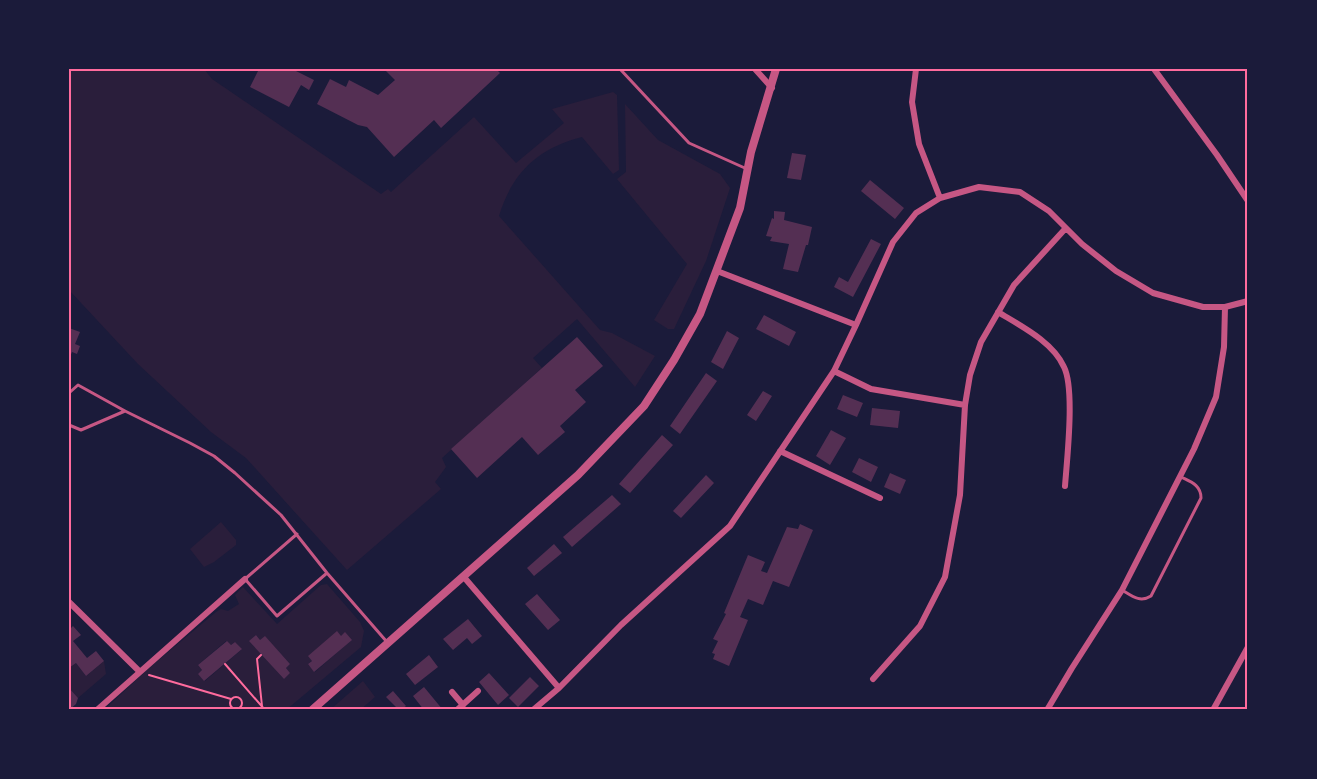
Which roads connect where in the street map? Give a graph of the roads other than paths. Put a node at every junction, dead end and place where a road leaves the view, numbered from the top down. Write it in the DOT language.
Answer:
graph roads {
  1 [pos="620,69"];
  2 [pos="754,69"];
  3 [pos="776,69"];
  4 [pos="916,69"];
  5 [pos="1154,69"];
  6 [pos="772,88"];
  7 [pos="748,170"];
  8 [pos="940,198"];
  9 [pos="1248,201"];
  10 [pos="1065,229"];
  11 [pos="717,271"];
  12 [pos="1248,301"];
  13 [pos="1225,307"];
  14 [pos="998,312"];
  15 [pos="856,325"];
  16 [pos="834,371"];
  17 [pos="69,393"];
  18 [pos="965,405"];
  19 [pos="125,411"];
  20 [pos="69,425"];
  21 [pos="780,451"];
  22 [pos="1181,477"];
  23 [pos="1065,486"];
  24 [pos="880,498"];
  25 [pos="297,534"];
  26 [pos="327,573"];
  27 [pos="463,576"];
  28 [pos="245,579"];
  29 [pos="1122,590"];
  30 [pos="69,602"];
  31 [pos="387,642"];
  32 [pos="1248,647"];
  33 [pos="141,671"];
  34 [pos="873,679"];
  35 [pos="559,688"];
  36 [pos="452,692"];
  37 [pos="478,692"];
  38 [pos="460,707"];
  39 [pos="97,710"];
  40 [pos="312,710"];
  41 [pos="533,710"];
  42 [pos="1047,710"];
  43 [pos="1213,710"];
  1 -- 7 [label="lane"];
  2 -- 6 [label="street"];
  3 -- 6 [label="street"];
  4 -- 8 [label="street"];
  5 -- 9 [label="street"];
  6 -- 7 [label="street"];
  7 -- 11 [label="street"];
  8 -- 10 [label="street"];
  8 -- 15 [label="street"];
  10 -- 13 [label="street"];
  10 -- 14 [label="street"];
  11 -- 15 [label="street"];
  11 -- 27 [label="street"];
  12 -- 13 [label="street"];
  13 -- 22 [label="street"];
  14 -- 18 [label="street"];
  14 -- 23 [label="street"];
  15 -- 16 [label="street"];
  16 -- 18 [label="street"];
  16 -- 21 [label="street"];
  17 -- 19 [label="lane"];
  18 -- 34 [label="street"];
  19 -- 20 [label="lane"];
  19 -- 25 [label="lane"];
  21 -- 24 [label="street"];
  21 -- 35 [label="street"];
  22 -- 29 [label="street"];
  22 -- 29 [label="lane"];
  25 -- 26 [label="lane"];
  25 -- 28 [label="lane"];
  26 -- 28 [label="lane"];
  26 -- 31 [label="lane"];
  27 -- 31 [label="street"];
  27 -- 35 [label="street"];
  28 -- 33 [label="street"];
  29 -- 42 [label="street"];
  30 -- 33 [label="street"];
  31 -- 40 [label="street"];
  32 -- 43 [label="street"];
  33 -- 39 [label="street"];
  35 -- 41 [label="street"];
  36 -- 38 [label="street"];
  37 -- 38 [label="street"];
}
